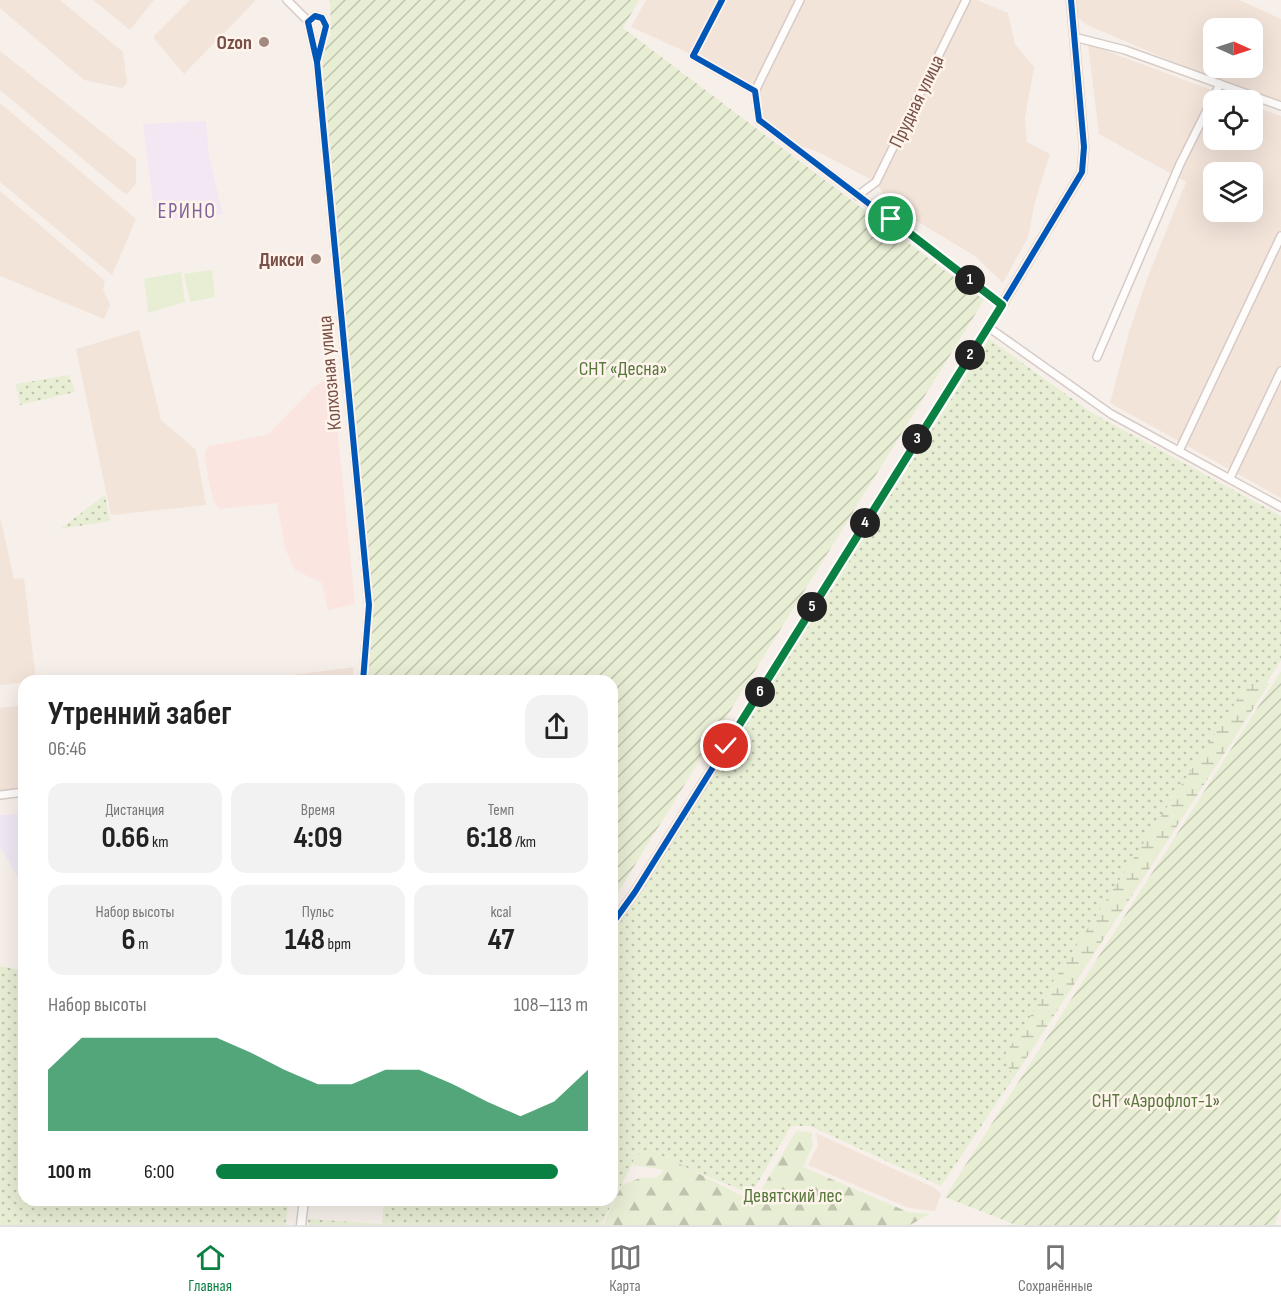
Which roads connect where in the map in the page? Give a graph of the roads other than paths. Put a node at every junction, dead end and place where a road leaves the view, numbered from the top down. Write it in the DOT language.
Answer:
graph roads {
  1 [pos="287,0"];
  2 [pos="722,0"];
  3 [pos="801,0"];
  4 [pos="966,0"];
  5 [pos="1071,0"];
  6 [pos="308,21"];
  7 [pos="1074,37"];
  8 [pos="317,62"];
  9 [pos="1220,84"];
  10 [pos="755,91"];
  11 [pos="1281,106"];
  12 [pos="857,196"];
  13 [pos="1281,236"];
  14 [pos="1002,305"];
  15 [pos="988,327"];
  16 [pos="1097,357"];
  17 [pos="1281,371"];
  18 [pos="1179,451"];
  19 [pos="1230,478"];
  20 [pos="1281,507"];
  21 [pos="363,675"];
  22 [pos="18,793"];
  23 [pos="0,795"];
  24 [pos="618,915"];
  25 [pos="303,1206"];
  26 [pos="301,1225"];
  1 -- 6 [label="street"];
  2 -- 10 [label="street"];
  3 -- 10 [label="street"];
  4 -- 12 [label="street, Прудная улица"];
  5 -- 7 [label="street"];
  6 -- 8 [label="street, Колхозная улица"];
  6 -- 8 [label="street, Колхозная улица"];
  7 -- 9 [label="street"];
  7 -- 14 [label="street"];
  8 -- 21 [label="street, Колхозная улица"];
  9 -- 11 [label="street"];
  9 -- 16 [label="street"];
  10 -- 12 [label="street"];
  12 -- 14 [label="street"];
  13 -- 18 [label="street"];
  14 -- 15 [label="street"];
  15 -- 18 [label="street"];
  15 -- 24 [label="street"];
  17 -- 19 [label="street"];
  18 -- 19 [label="street"];
  19 -- 20 [label="street"];
  22 -- 23 [label="street"];
  25 -- 26 [label="street"];
}
